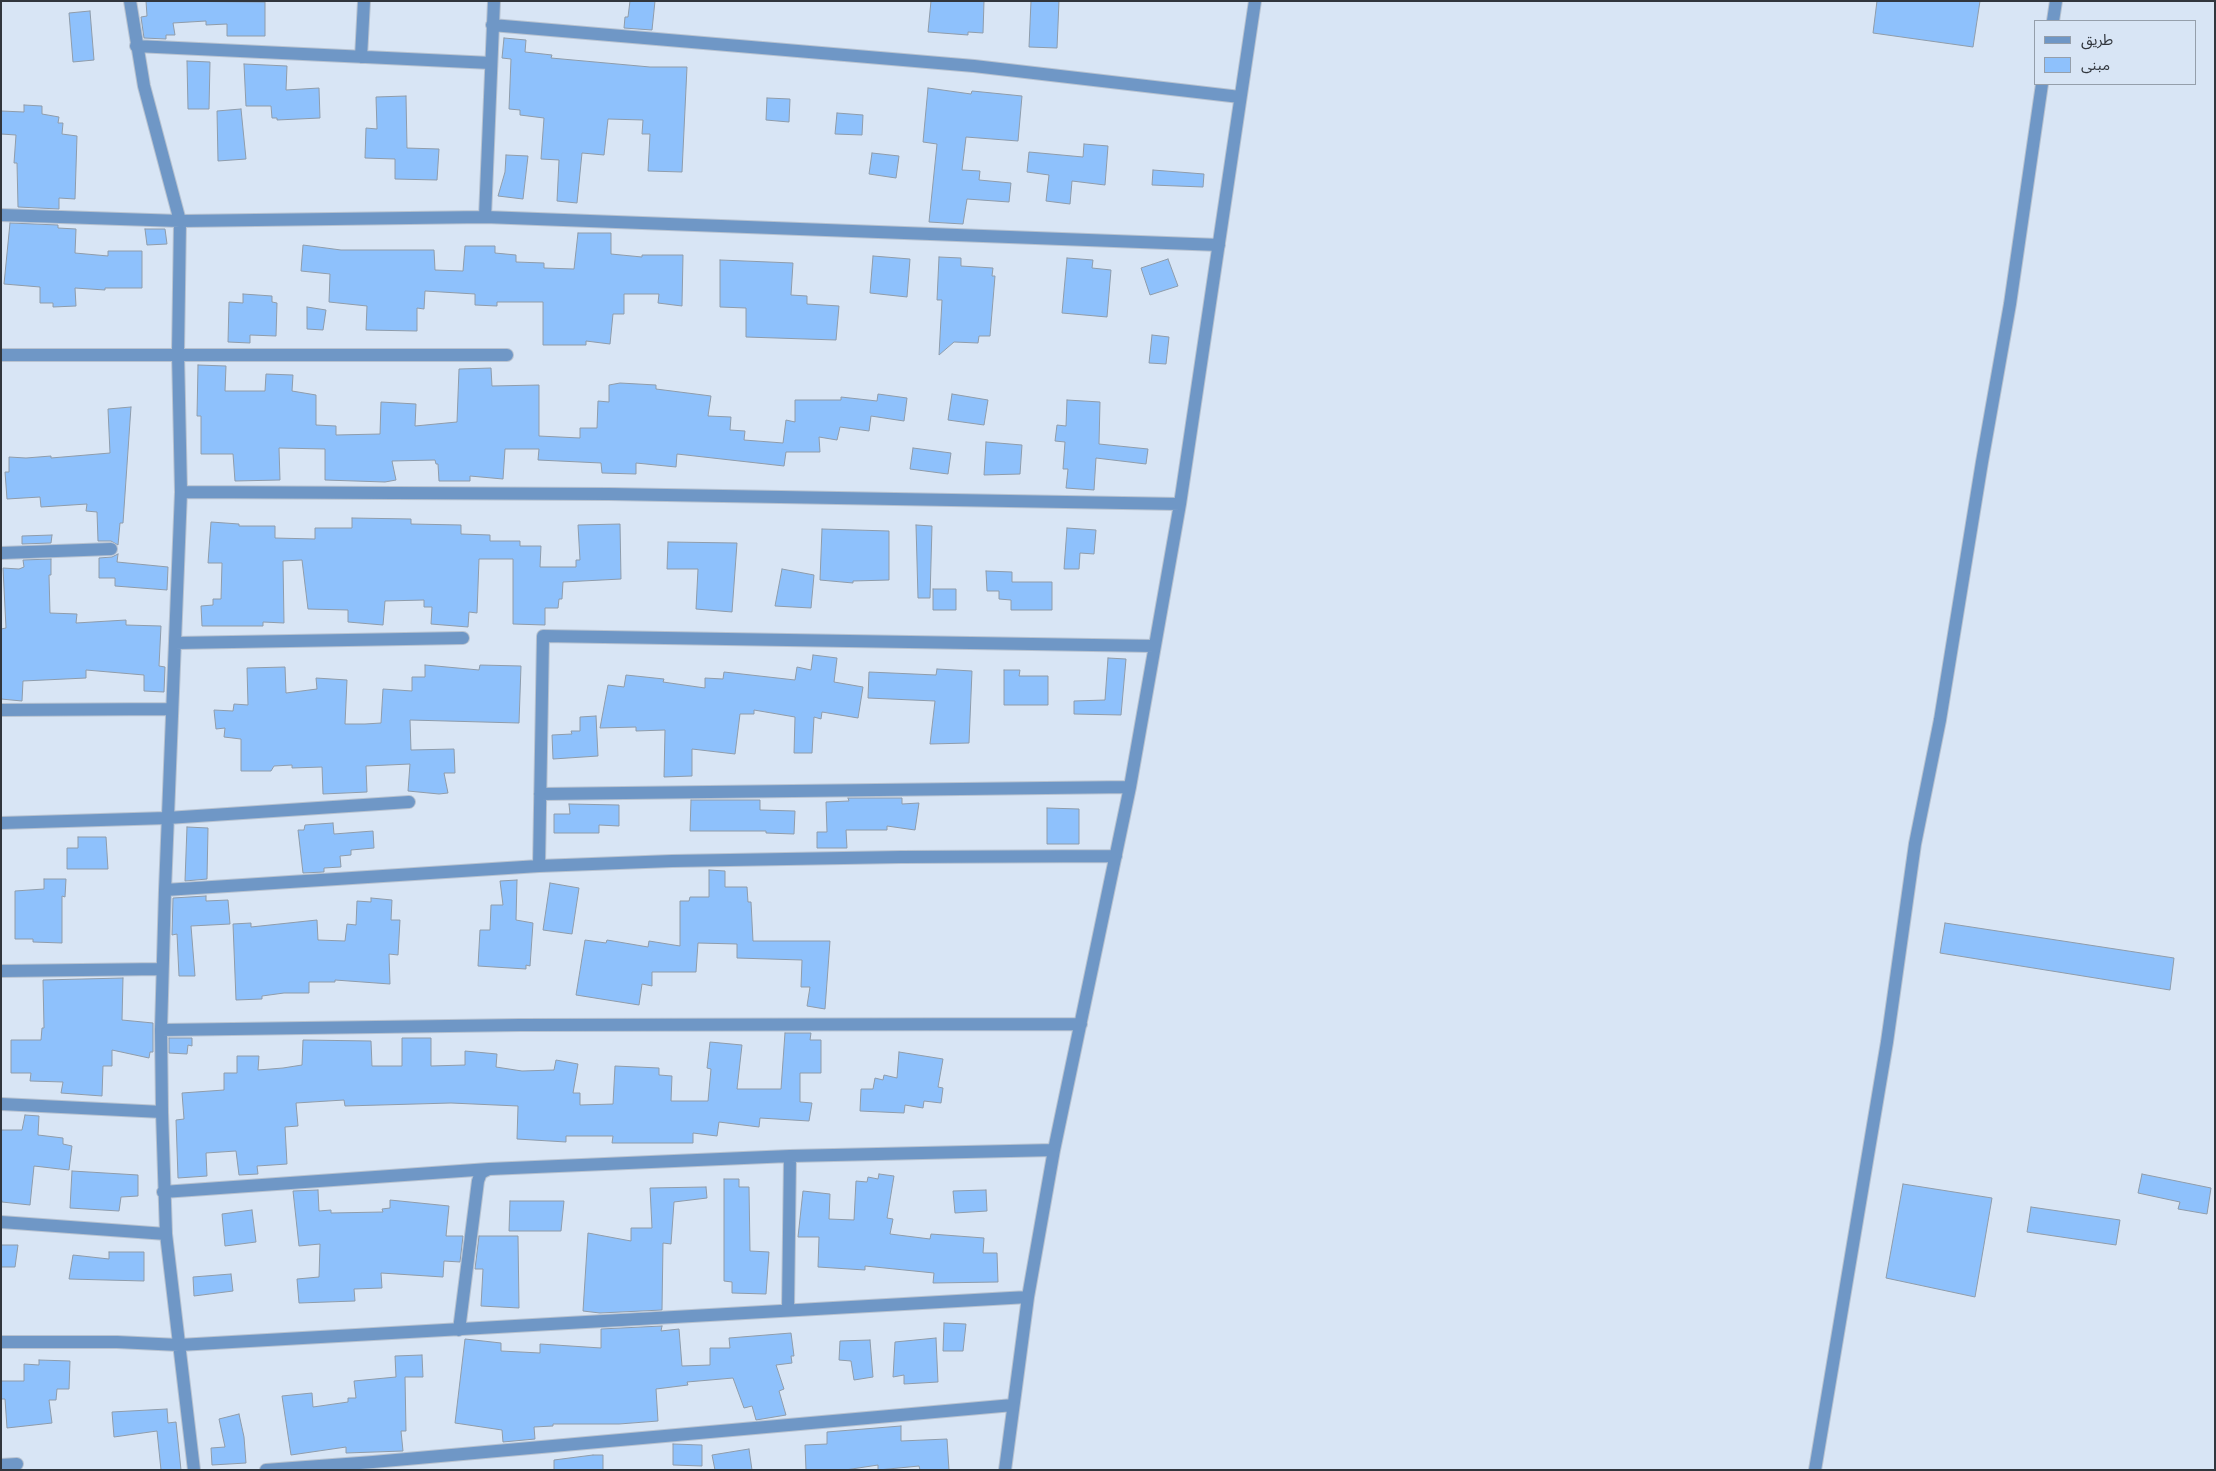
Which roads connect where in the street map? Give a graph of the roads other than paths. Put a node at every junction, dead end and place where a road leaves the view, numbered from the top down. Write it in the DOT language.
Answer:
graph roads {
  1 [pos="130,1"];
  2 [pos="364,1"];
  3 [pos="494,1"];
  4 [pos="1255,1"];
  5 [pos="2056,1"];
  6 [pos="2053,20"];
  7 [pos="492,25"];
  8 [pos="136,46"];
  9 [pos="361,57"];
  10 [pos="491,63"];
  11 [pos="2042,85"];
  12 [pos="1240,97"];
  13 [pos="1,215"];
  14 [pos="485,217"];
  15 [pos="180,221"];
  16 [pos="1219,245"];
  17 [pos="178,353"];
  18 [pos="1,355"];
  19 [pos="507,355"];
  20 [pos="181,492"];
  21 [pos="1180,504"];
  22 [pos="111,549"];
  23 [pos="1,553"];
  24 [pos="463,638"];
  25 [pos="175,643"];
  26 [pos="1154,646"];
  27 [pos="171,709"];
  28 [pos="1,710"];
  29 [pos="1130,787"];
  30 [pos="540,794"];
  31 [pos="408,802"];
  32 [pos="167,818"];
  33 [pos="1,823"];
  34 [pos="1116,856"];
  35 [pos="539,866"];
  36 [pos="165,890"];
  37 [pos="162,969"];
  38 [pos="1,970"];
  39 [pos="1081,1024"];
  40 [pos="161,1030"];
  41 [pos="1,1104"];
  42 [pos="162,1112"];
  43 [pos="1054,1150"];
  44 [pos="790,1156"];
  45 [pos="489,1169"];
  46 [pos="163,1192"];
  47 [pos="1,1222"];
  48 [pos="166,1234"];
  49 [pos="1028,1297"];
  50 [pos="788,1310"];
  51 [pos="459,1330"];
  52 [pos="1,1342"];
  53 [pos="179,1345"];
  54 [pos="1013,1405"];
  55 [pos="17,1464"];
  56 [pos="1,1465"];
  57 [pos="194,1470"];
  58 [pos="266,1470"];
  59 [pos="1005,1470"];
  60 [pos="1815,1470"];
  1 -- 8 [label="street"];
  2 -- 9 [label="street"];
  3 -- 7 [label="street"];
  4 -- 12 [label="street"];
  5 -- 6 [label="street"];
  7 -- 10 [label="street"];
  7 -- 12 [label="street"];
  8 -- 9 [label="street"];
  8 -- 15 [label="street"];
  9 -- 10 [label="street"];
  10 -- 14 [label="street"];
  11 -- 60 [label="street"];
  12 -- 16 [label="street"];
  13 -- 15 [label="street"];
  14 -- 15 [label="street"];
  14 -- 16 [label="street"];
  15 -- 17 [label="street"];
  16 -- 21 [label="street"];
  17 -- 18 [label="street"];
  17 -- 19 [label="street"];
  17 -- 20 [label="street"];
  20 -- 21 [label="street"];
  20 -- 25 [label="street"];
  21 -- 26 [label="street"];
  22 -- 23 [label="street"];
  24 -- 25 [label="street"];
  25 -- 27 [label="street"];
  26 -- 29 [label="street"];
  26 -- 30 [label="street"];
  27 -- 28 [label="street"];
  27 -- 32 [label="street"];
  29 -- 30 [label="street"];
  29 -- 34 [label="street"];
  30 -- 35 [label="street"];
  31 -- 32 [label="street"];
  32 -- 33 [label="street"];
  32 -- 36 [label="street"];
  34 -- 35 [label="street"];
  34 -- 39 [label="street"];
  35 -- 36 [label="street"];
  36 -- 37 [label="street"];
  37 -- 38 [label="street"];
  37 -- 40 [label="street"];
  39 -- 40 [label="street"];
  39 -- 43 [label="street"];
  40 -- 42 [label="street"];
  41 -- 42 [label="street"];
  42 -- 46 [label="street"];
  43 -- 44 [label="street"];
  43 -- 49 [label="street"];
  44 -- 45 [label="street"];
  44 -- 50 [label="street"];
  45 -- 46 [label="street"];
  45 -- 51 [label="street"];
  46 -- 48 [label="street"];
  47 -- 48 [label="street"];
  48 -- 53 [label="street"];
  49 -- 50 [label="street"];
  49 -- 54 [label="street"];
  50 -- 51 [label="street"];
  51 -- 53 [label="street"];
  52 -- 53 [label="street"];
  53 -- 57 [label="street"];
  54 -- 58 [label="street"];
  54 -- 59 [label="street"];
  55 -- 56 [label="street"];
}
